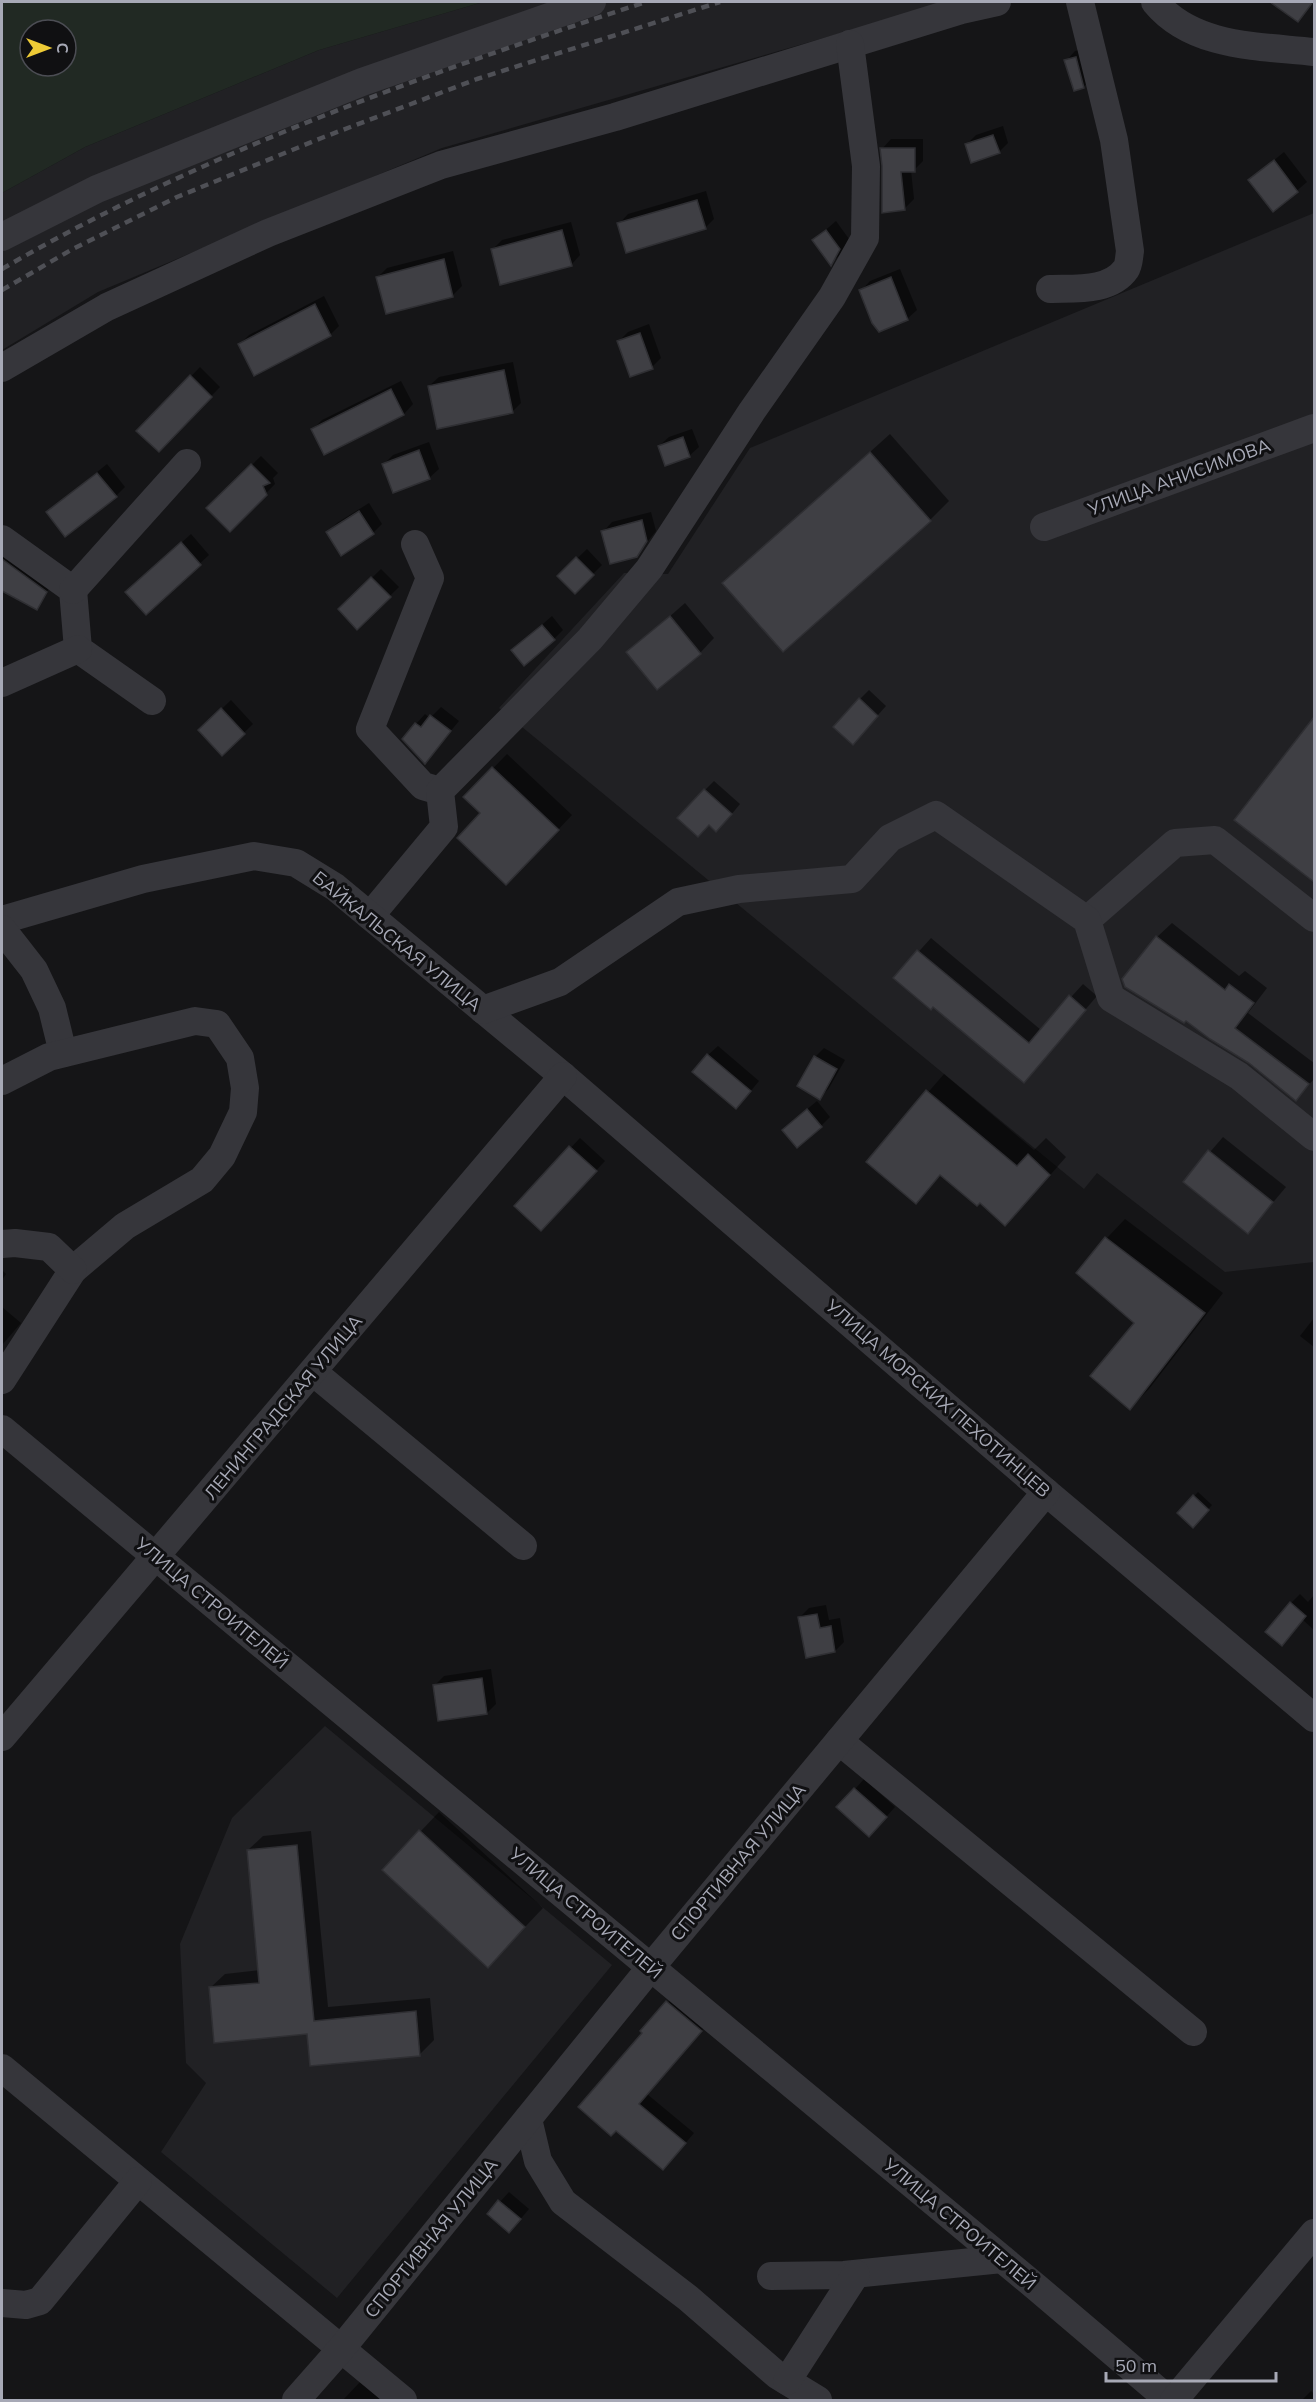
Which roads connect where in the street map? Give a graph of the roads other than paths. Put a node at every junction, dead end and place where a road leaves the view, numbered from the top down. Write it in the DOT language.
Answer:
graph roads {
  1 [pos="592,2"];
  2 [pos="997,2"];
  3 [pos="1080,2"];
  4 [pos="1155,2"];
  5 [pos="850,44"];
  6 [pos="1314,52"];
  7 [pos="2,237"];
  8 [pos="1050,289"];
  9 [pos="2,368"];
  10 [pos="1314,428"];
  11 [pos="187,464"];
  12 [pos="1044,527"];
  13 [pos="2,539"];
  14 [pos="415,544"];
  15 [pos="73,590"];
  16 [pos="78,650"];
  17 [pos="2,683"];
  18 [pos="152,700"];
  19 [pos="440,790"];
  20 [pos="370,916"];
  21 [pos="1314,918"];
  22 [pos="2,920"];
  23 [pos="1087,920"];
  24 [pos="2,929"];
  25 [pos="483,1010"];
  26 [pos="63,1053"];
  27 [pos="563,1076"];
  28 [pos="2,1081"];
  29 [pos="1314,1137"];
  30 [pos="2,1244"];
  31 [pos="73,1270"];
  32 [pos="313,1372"];
  33 [pos="2,1380"];
  34 [pos="2,1429"];
  35 [pos="1046,1492"];
  36 [pos="523,1546"];
  37 [pos="156,1557"];
  38 [pos="1314,1718"];
  39 [pos="2,1737"];
  40 [pos="839,1741"];
  41 [pos="651,1967"];
  42 [pos="1193,2032"];
  43 [pos="2,2068"];
  44 [pos="528,2119"];
  45 [pos="138,2181"];
  46 [pos="1314,2234"];
  47 [pos="1002,2259"];
  48 [pos="856,2274"];
  49 [pos="771,2276"];
  50 [pos="2,2304"];
  51 [pos="341,2349"];
  52 [pos="787,2381"];
  53 [pos="296,2400"];
  54 [pos="403,2400"];
  55 [pos="818,2400"];
  56 [pos="1169,2400"];
  57 [pos="1174,2400"];
  1 -- 7 [label="street"];
  2 -- 5 [label="street"];
  3 -- 8 [label="street"];
  4 -- 6 [label="street"];
  5 -- 9 [label="street"];
  5 -- 19 [label="street"];
  10 -- 12 [label="street, УЛИЦА АНИСИМОВА"];
  11 -- 15 [label="street"];
  13 -- 15 [label="street"];
  14 -- 19 [label="street"];
  15 -- 16 [label="street"];
  16 -- 17 [label="street"];
  16 -- 18 [label="street"];
  19 -- 20 [label="street"];
  20 -- 22 [label="street, БАЙКАЛЬСКАЯ УЛИЦА"];
  20 -- 25 [label="street, БАЙКАЛЬСКАЯ УЛИЦА"];
  21 -- 23 [label="street"];
  23 -- 25 [label="street"];
  23 -- 29 [label="street"];
  24 -- 26 [label="street"];
  25 -- 27 [label="street, БАЙКАЛЬСКАЯ УЛИЦА"];
  26 -- 28 [label="street"];
  26 -- 31 [label="street"];
  27 -- 32 [label="street, ЛЕНИНГРАДСКАЯ УЛИЦА"];
  27 -- 35 [label="street, УЛИЦА МОРСКИХ ПЕХОТИНЦЕВ"];
  30 -- 31 [label="street"];
  31 -- 33 [label="street"];
  32 -- 36 [label="street"];
  32 -- 37 [label="street, ЛЕНИНГРАДСКАЯ УЛИЦА"];
  34 -- 37 [label="street, УЛИЦА СТРОИТЕЛЕЙ"];
  35 -- 38 [label="street, УЛИЦА МОРСКИХ ПЕХОТИНЦЕВ"];
  35 -- 40 [label="street, СПОРТИВНАЯ УЛИЦА"];
  37 -- 39 [label="street, ЛЕНИНГРАДСКАЯ УЛИЦА"];
  37 -- 41 [label="street, УЛИЦА СТРОИТЕЛЕЙ"];
  40 -- 41 [label="street, СПОРТИВНАЯ УЛИЦА"];
  40 -- 42 [label="street"];
  41 -- 44 [label="street, СПОРТИВНАЯ УЛИЦА"];
  41 -- 47 [label="street, УЛИЦА СТРОИТЕЛЕЙ"];
  43 -- 45 [label="street"];
  44 -- 51 [label="street, СПОРТИВНАЯ УЛИЦА"];
  44 -- 52 [label="street"];
  45 -- 50 [label="street"];
  45 -- 51 [label="street"];
  46 -- 57 [label="street"];
  47 -- 48 [label="street"];
  47 -- 56 [label="street, УЛИЦА СТРОИТЕЛЕЙ"];
  48 -- 49 [label="street"];
  48 -- 52 [label="street"];
  51 -- 53 [label="street, СПОРТИВНАЯ УЛИЦА"];
  51 -- 54 [label="street"];
  52 -- 55 [label="street"];
}
